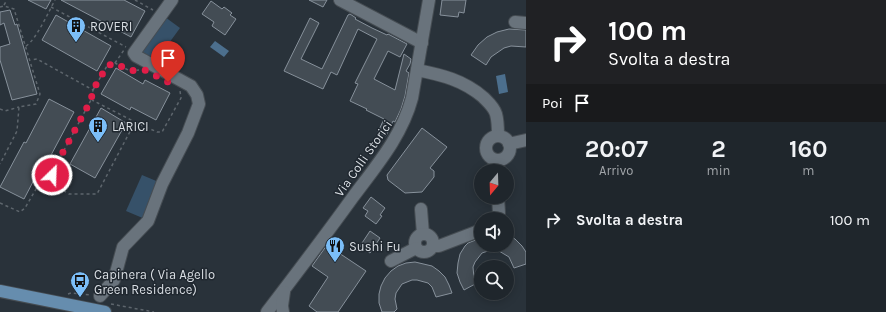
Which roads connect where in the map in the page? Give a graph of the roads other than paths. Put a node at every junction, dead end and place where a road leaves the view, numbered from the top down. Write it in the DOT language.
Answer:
graph roads {
  1 [pos="172,0"];
  2 [pos="340,0"];
  3 [pos="429,0"];
  4 [pos="422,43"];
  5 [pos="417,70"];
  6 [pos="498,136"];
  7 [pos="526,140"];
  8 [pos="509,144"];
  9 [pos="495,164"];
  10 [pos="497,164"];
  11 [pos="421,209"];
  12 [pos="474,233"];
  13 [pos="423,234"];
  14 [pos="433,246"];
  15 [pos="416,248"];
  16 [pos="391,261"];
  17 [pos="285,290"];
  18 [pos="0,291"];
  19 [pos="100,296"];
  20 [pos="105,312"];
  21 [pos="267,312"];
  22 [pos="283,312"];
  1 -- 19 [label="street"];
  2 -- 4 [label="street"];
  3 -- 4 [label="street, Via Colli Storici"];
  4 -- 5 [label="street, Via Colli Storici"];
  5 -- 6 [label="street"];
  5 -- 17 [label="street, Via Colli Storici"];
  6 -- 8 [label="street"];
  6 -- 9 [label="street"];
  7 -- 8 [label="street"];
  8 -- 10 [label="street"];
  11 -- 13 [label="street"];
  12 -- 14 [label="street"];
  13 -- 14 [label="street"];
  13 -- 15 [label="street"];
  14 -- 15 [label="street"];
  15 -- 16 [label="street"];
  17 -- 21 [label="street, Via Colli Storici"];
  17 -- 22 [label="street, Via Colli Storici"];
  18 -- 20 [label="main road"];
}
